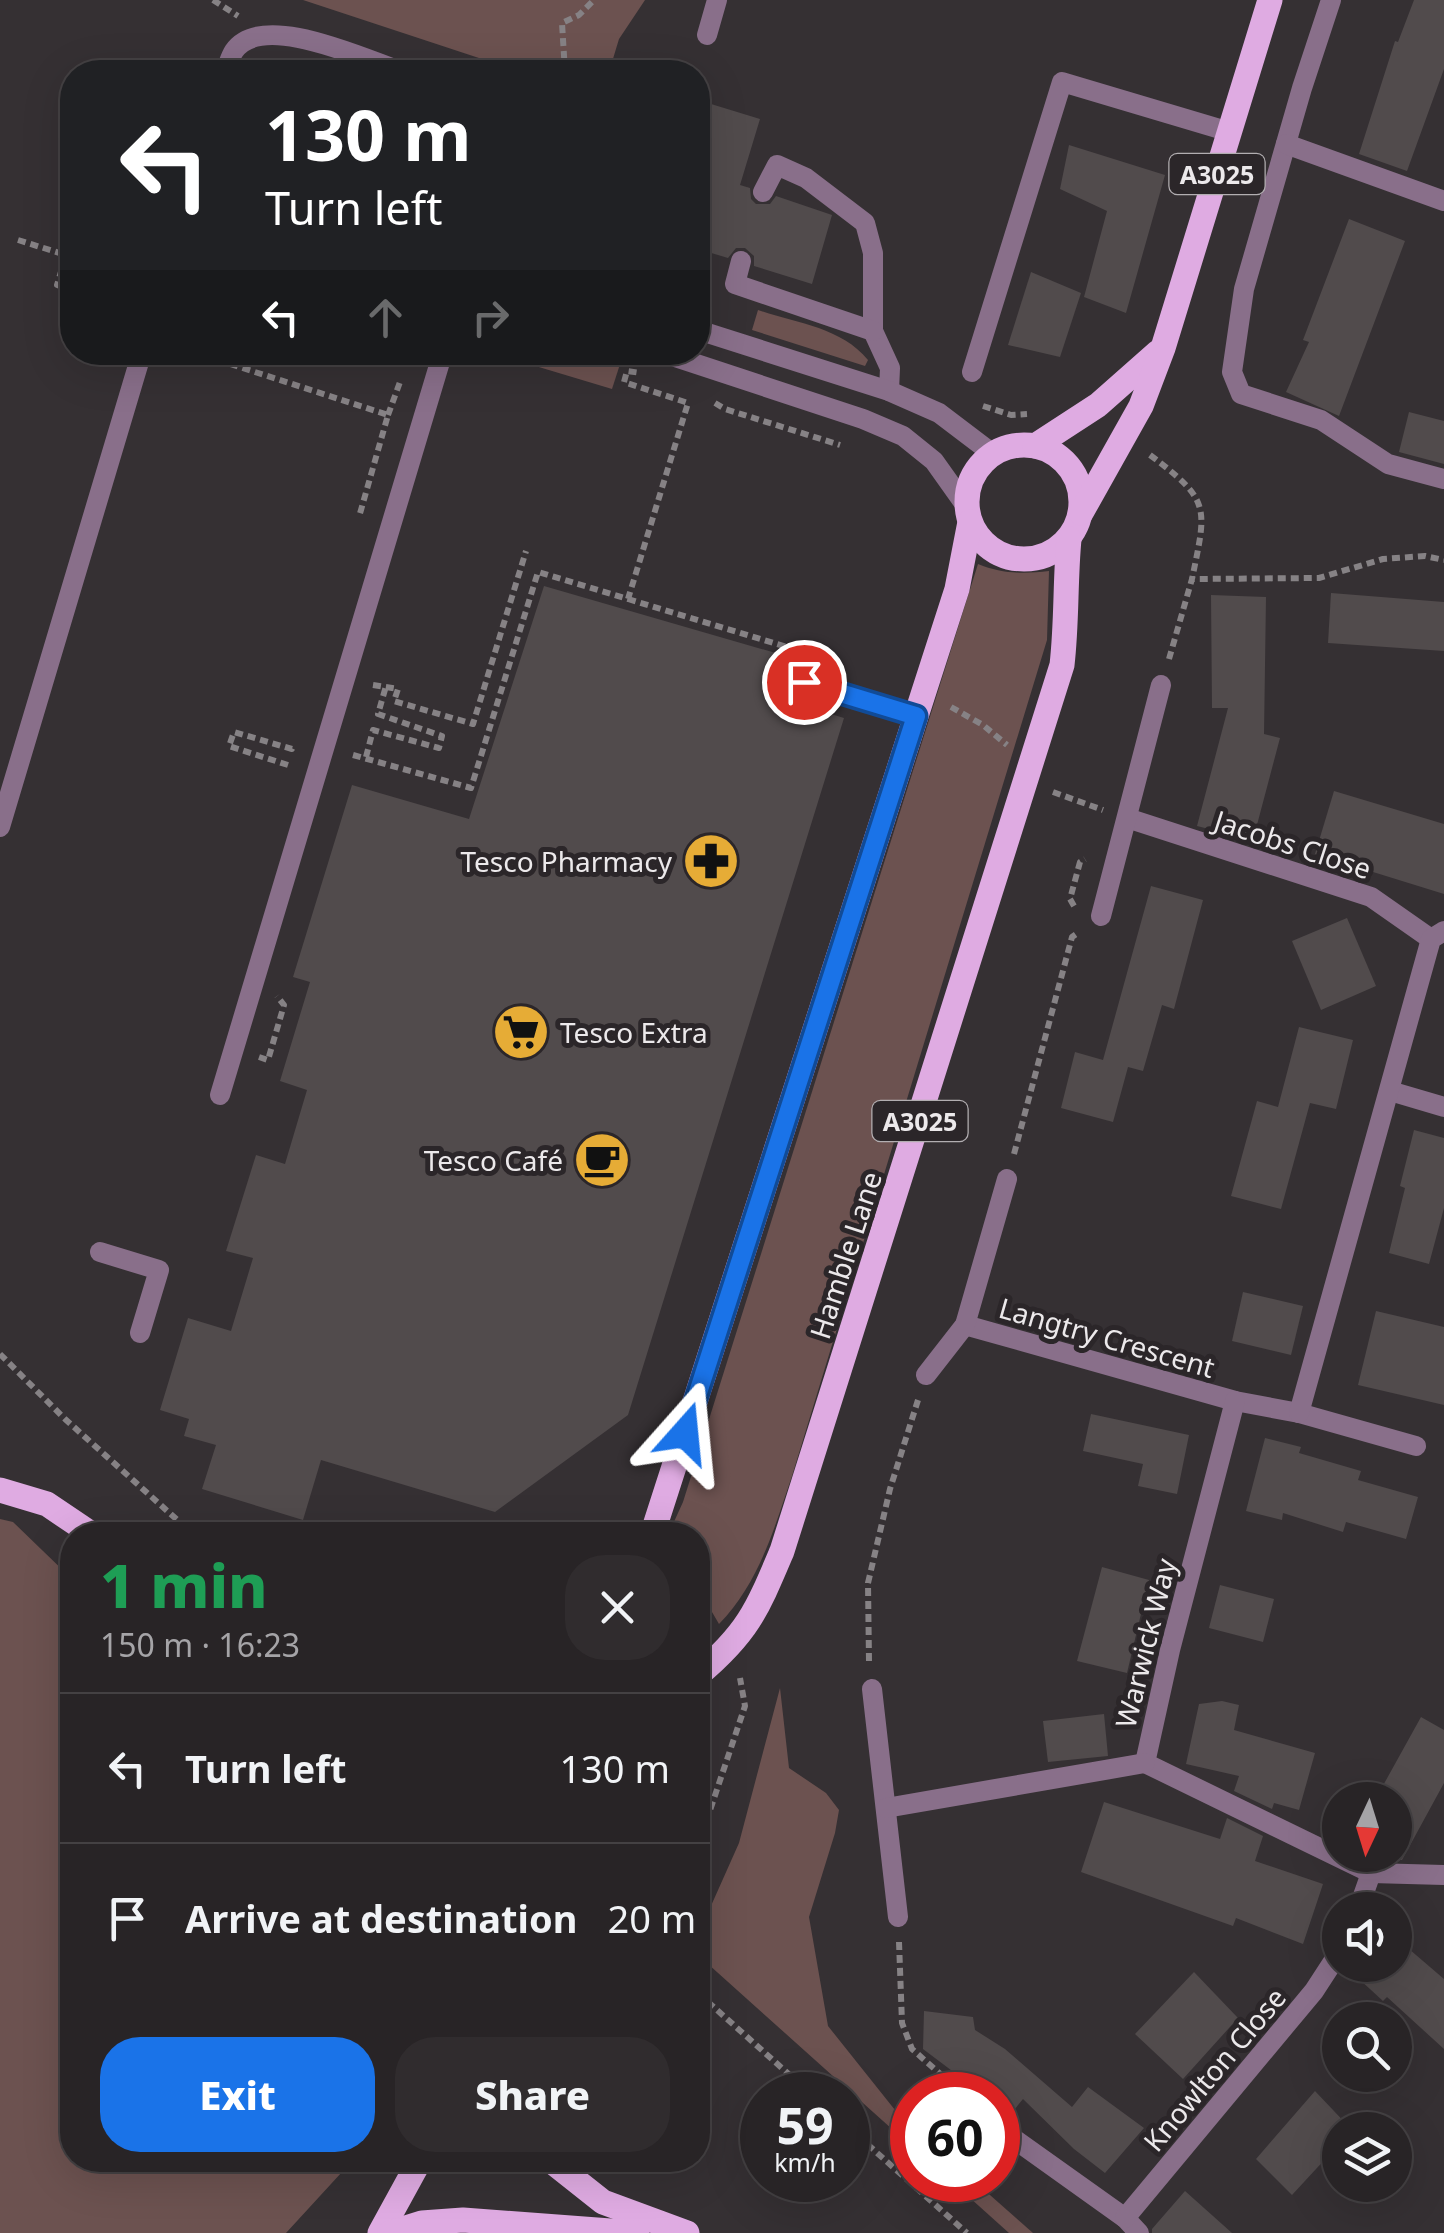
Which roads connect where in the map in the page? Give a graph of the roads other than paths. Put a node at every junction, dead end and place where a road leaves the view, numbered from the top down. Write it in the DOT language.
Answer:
graph roads {
  1 [pos="717,0"];
  2 [pos="1270,0"];
  3 [pos="1331,0"];
  4 [pos="707,34"];
  5 [pos="230,60"];
  6 [pos="367,60"];
  7 [pos="1230,132"];
  8 [pos="1286,144"];
  9 [pos="762,192"];
  10 [pos="1444,201"];
  11 [pos="741,261"];
  12 [pos="873,332"];
  13 [pos="710,334"];
  14 [pos="1164,348"];
  15 [pos="138,365"];
  16 [pos="439,365"];
  17 [pos="699,365"];
  18 [pos="972,372"];
  19 [pos="888,392"];
  20 [pos="1036,446"];
  21 [pos="993,454"];
  22 [pos="1444,479"];
  23 [pos="1081,512"];
  24 [pos="968,514"];
  25 [pos="1069,538"];
  26 [pos="804,682"];
  27 [pos="1161,685"];
  28 [pos="919,705"];
  29 [pos="1127,818"];
  30 [pos="0,827"];
  31 [pos="1101,916"];
  32 [pos="1438,935"];
  33 [pos="1390,1091"];
  34 [pos="220,1095"];
  35 [pos="1444,1107"];
  36 [pos="1007,1179"];
  37 [pos="100,1252"];
  38 [pos="965,1325"];
  39 [pos="140,1333"];
  40 [pos="926,1375"];
  41 [pos="1234,1401"];
  42 [pos="1299,1413"];
  43 [pos="1416,1446"];
  44 [pos="0,1490"];
  45 [pos="74,1522"];
  46 [pos="656,1522"];
  47 [pos="710,1665"];
  48 [pos="871,1681"];
  49 [pos="1145,1763"];
  50 [pos="886,1808"];
  51 [pos="1371,1873"];
  52 [pos="1444,1874"];
  53 [pos="1364,1892"];
  54 [pos="898,1916"];
  55 [pos="1322,1979"];
  56 [pos="1020,2143"];
  57 [pos="413,2172"];
  58 [pos="565,2172"];
  59 [pos="1132,2226"];
  60 [pos="380,2233"];
  61 [pos="390,2233"];
  62 [pos="637,2233"];
  63 [pos="688,2233"];
  1 -- 4 [label="street"];
  2 -- 7 [label="main road, A3025"];
  3 -- 8 [label="street"];
  5 -- 6 [label="street"];
  7 -- 14 [label="main road, A3025"];
  7 -- 18 [label="street"];
  8 -- 10 [label="street"];
  8 -- 22 [label="street"];
  9 -- 12 [label="street"];
  11 -- 12 [label="street"];
  12 -- 19 [label="street"];
  13 -- 19 [label="street"];
  14 -- 20 [label="main road"];
  14 -- 23 [label="main road, A3025"];
  15 -- 30 [label="street"];
  16 -- 34 [label="street"];
  17 -- 24 [label="street"];
  19 -- 21 [label="street"];
  20 -- 21 [label="main road"];
  20 -- 23 [label="main road"];
  21 -- 24 [label="main road"];
  23 -- 25 [label="main road"];
  24 -- 25 [label="main road"];
  24 -- 28 [label="main road"];
  25 -- 47 [label="main road, Hamble Lane / A3025"];
  26 -- 28 [label="street"];
  27 -- 29 [label="street"];
  28 -- 46 [label="main road"];
  29 -- 31 [label="street"];
  29 -- 32 [label="street, Jacobs Close"];
  32 -- 33 [label="street"];
  33 -- 35 [label="street"];
  33 -- 42 [label="street"];
  36 -- 38 [label="street, Langtry Crescent"];
  37 -- 39 [label="street"];
  38 -- 40 [label="street, Langtry Crescent"];
  38 -- 41 [label="street, Langtry Crescent"];
  41 -- 42 [label="street"];
  41 -- 49 [label="street, Warwick Way"];
  42 -- 43 [label="street"];
  44 -- 45 [label="main road"];
  48 -- 50 [label="street"];
  49 -- 50 [label="street"];
  49 -- 51 [label="street, Warwick Way"];
  50 -- 54 [label="street"];
  51 -- 52 [label="street, Warwick Way"];
  51 -- 53 [label="street"];
  55 -- 59 [label="street, Knowlton Close"];
  56 -- 59 [label="street, Knowlton Close"];
  57 -- 60 [label="main road"];
  58 -- 63 [label="main road"];
  61 -- 62 [label="main road"];
}
